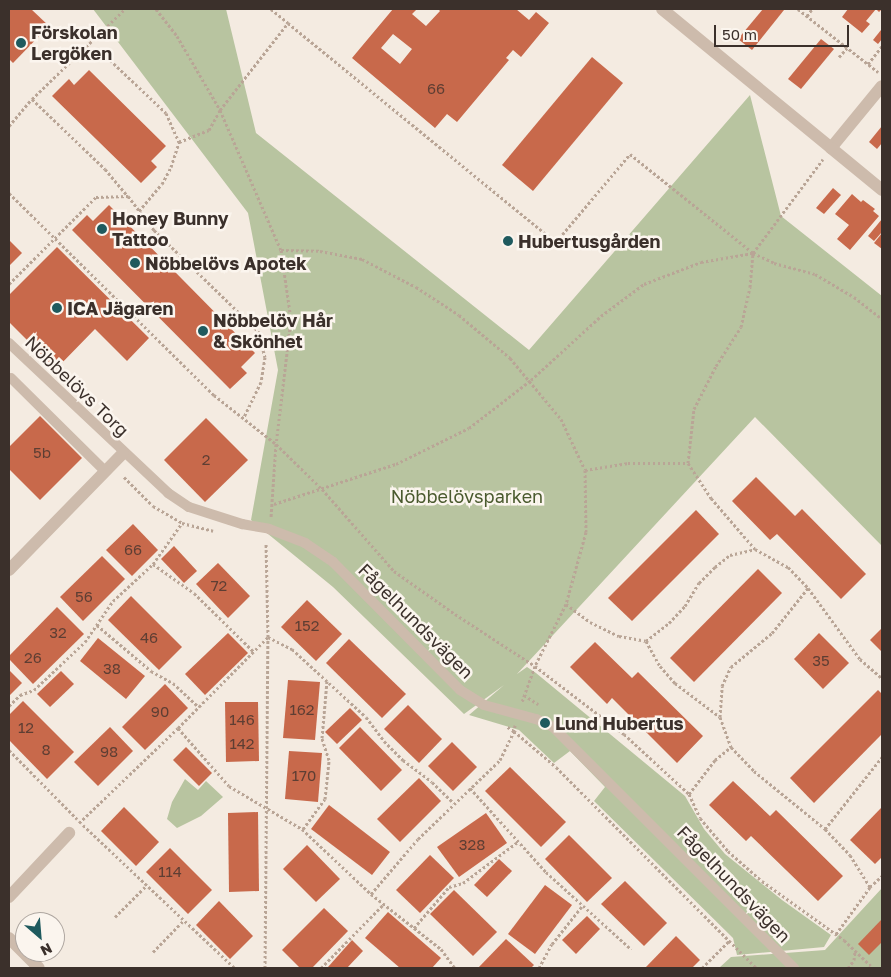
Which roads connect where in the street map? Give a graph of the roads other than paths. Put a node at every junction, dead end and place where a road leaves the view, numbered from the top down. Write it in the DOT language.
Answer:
graph roads {
  1 [pos="662,9"];
  2 [pos="882,86"];
  3 [pos="832,148"];
  4 [pos="882,190"];
  5 [pos="9,343"];
  6 [pos="11,378"];
  7 [pos="123,453"];
  8 [pos="105,471"];
  9 [pos="9,570"];
  10 [pos="69,833"];
  11 [pos="9,897"];
  12 [pos="9,938"];
  13 [pos="39,968"];
  14 [pos="794,968"];
  1 -- 3 [label="street"];
  2 -- 3 [label="street"];
  3 -- 4 [label="street"];
  5 -- 7 [label="lane, Nöbbelövs Torg"];
  6 -- 8 [label="lane"];
  7 -- 8 [label="street, Nöbbelövs Torg"];
  7 -- 14 [label="lane, Fågelhundsvägen"];
  8 -- 9 [label="street, Nöbbelövs Torg"];
  10 -- 11 [label="street"];
  12 -- 13 [label="street"];
}
